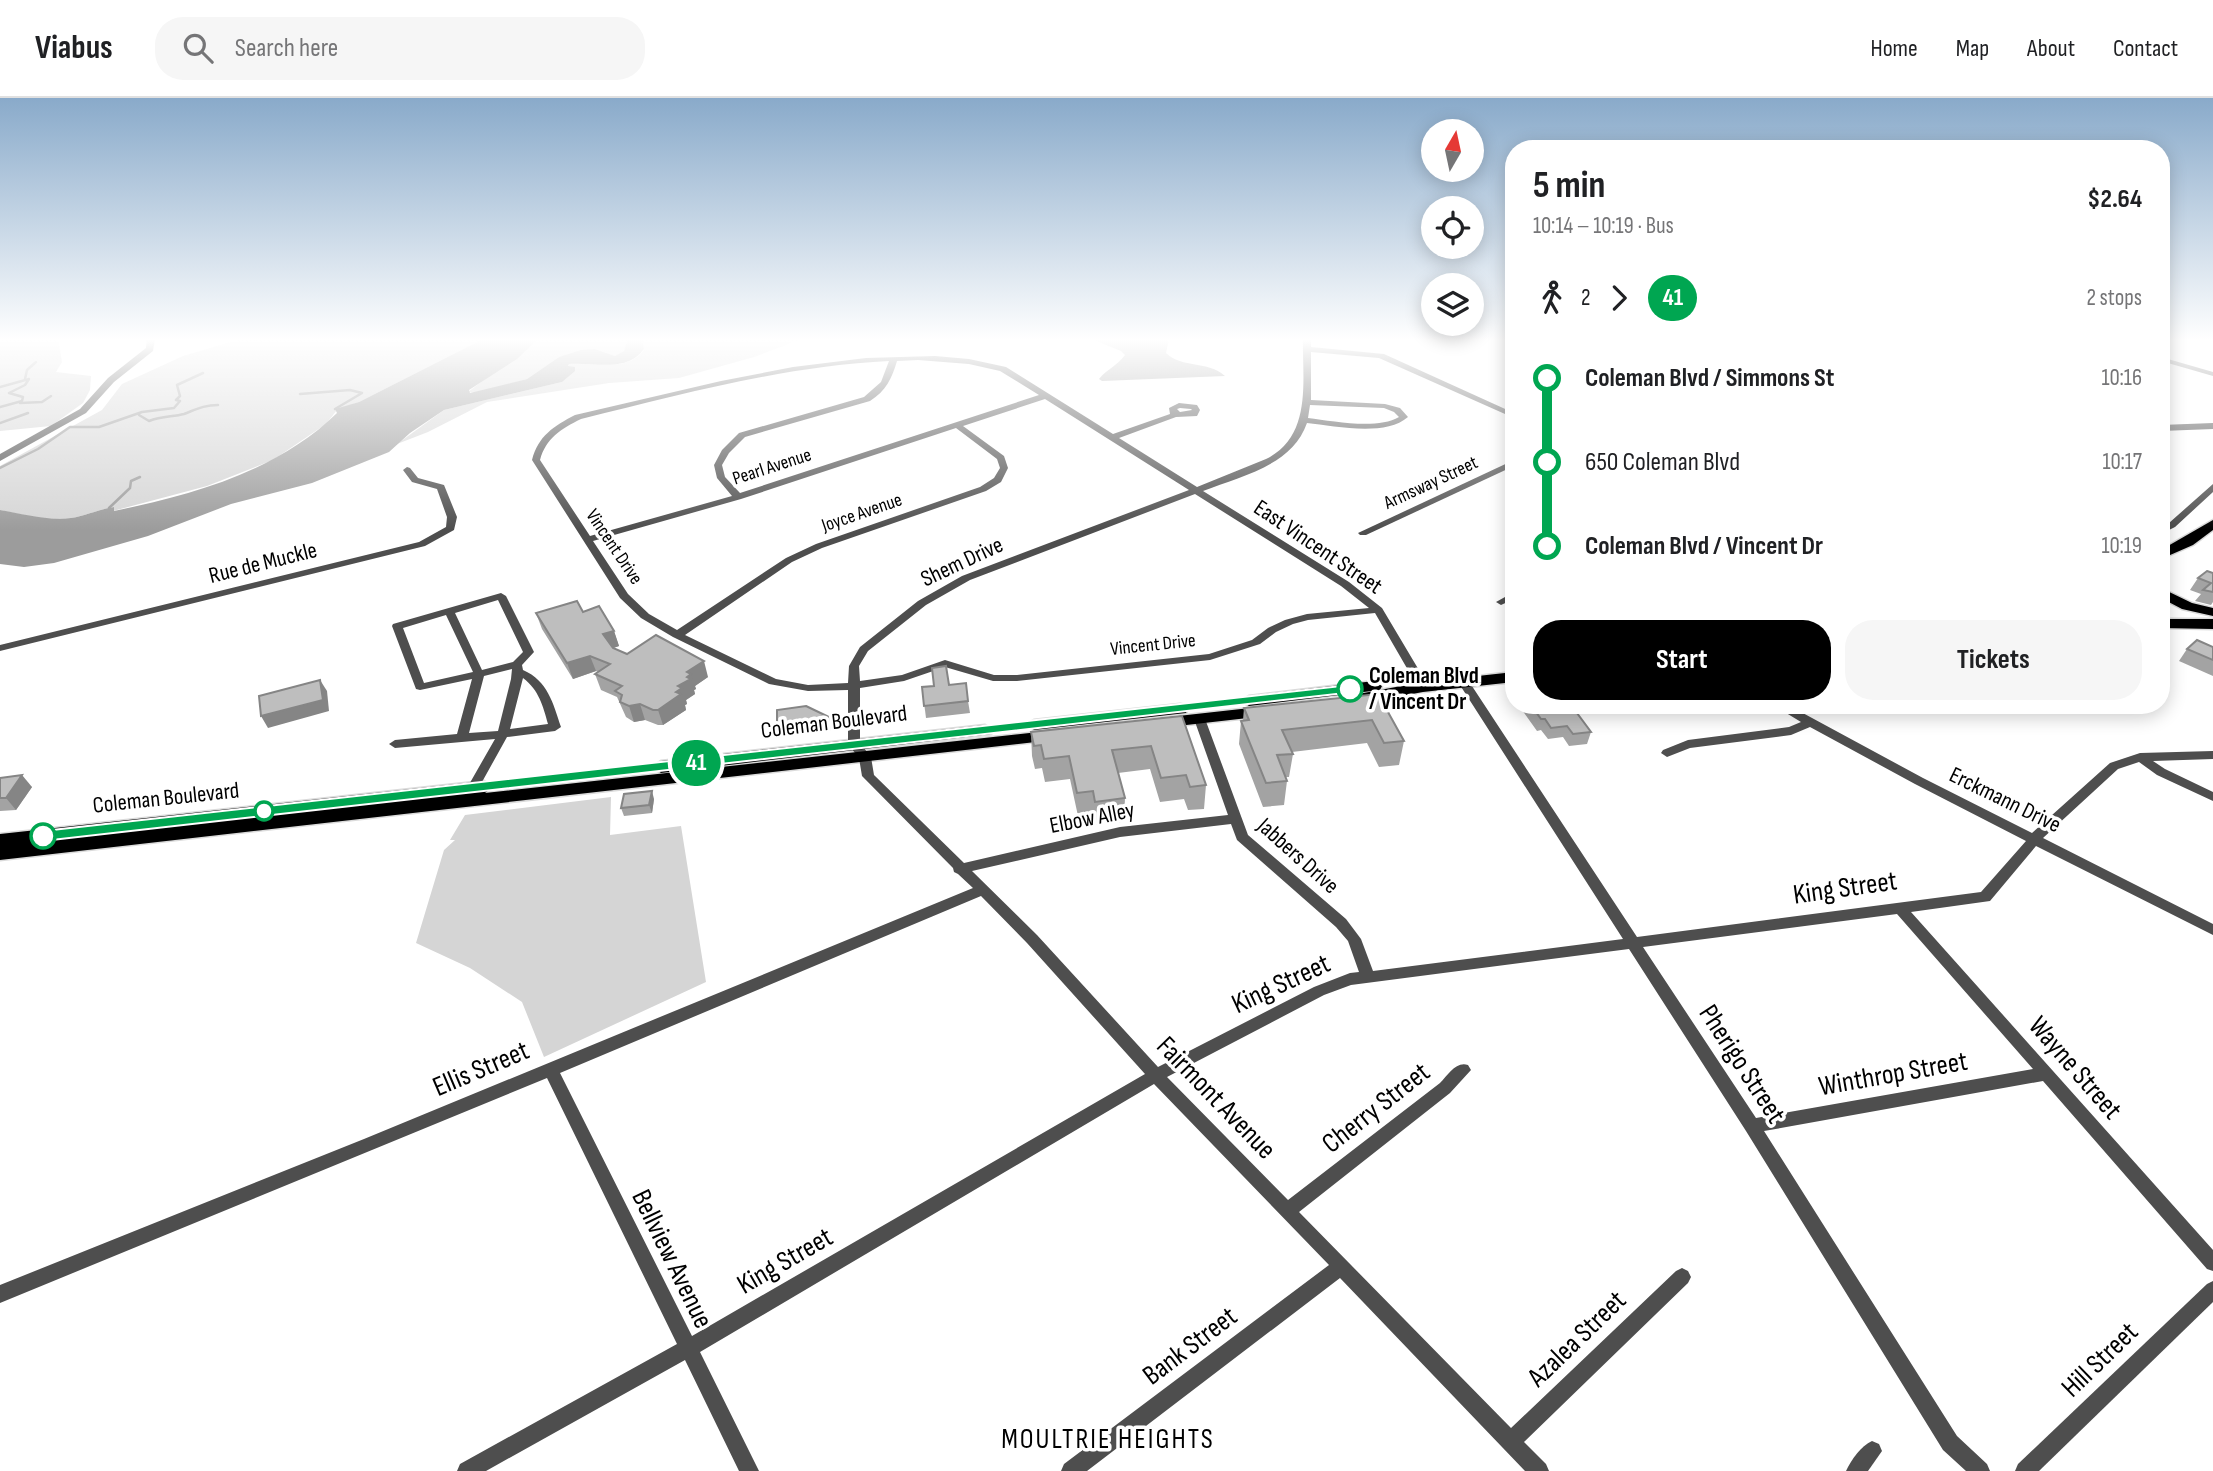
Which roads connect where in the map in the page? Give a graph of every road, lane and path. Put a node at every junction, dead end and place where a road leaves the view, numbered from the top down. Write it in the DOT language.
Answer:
graph roads {
  1 [pos="91,402"];
  2 [pos="643,402"];
  3 [pos="856,402"];
  4 [pos="1029,402"];
  5 [pos="1054,402"];
  6 [pos="1305,402"];
  7 [pos="1306,402"];
  8 [pos="1483,402"];
  9 [pos="1505,412"];
  10 [pos="1177,414"];
  11 [pos="1305,420"];
  12 [pos="957,425"];
  13 [pos="2213,426"];
  14 [pos="2170,428"];
  15 [pos="1114,437"];
  16 [pos="0,458"];
  17 [pos="1505,467"];
  18 [pos="407,470"];
  19 [pos="2213,488"];
  20 [pos="1197,490"];
  21 [pos="738,497"];
  22 [pos="2213,524"];
  23 [pos="2170,526"];
  24 [pos="1363,533"];
  25 [pos="588,540"];
  26 [pos="2170,551"];
  27 [pos="2170,597"];
  28 [pos="1505,600"];
  29 [pos="1501,602"];
  30 [pos="1378,610"];
  31 [pos="449,611"];
  32 [pos="2213,612"];
  33 [pos="2170,623"];
  34 [pos="2213,624"];
  35 [pos="677,635"];
  36 [pos="0,648"];
  37 [pos="517,668"];
  38 [pos="479,674"];
  39 [pos="1505,678"];
  40 [pos="1464,682"];
  41 [pos="853,686"];
  42 [pos="1423,687"];
  43 [pos="1795,714"];
  44 [pos="1200,719"];
  45 [pos="1808,721"];
  46 [pos="503,734"];
  47 [pos="462,738"];
  48 [pos="395,744"];
  49 [pos="859,751"];
  50 [pos="1667,753"];
  51 [pos="2213,755"];
  52 [pos="2140,757"];
  53 [pos="473,788"];
  54 [pos="2213,797"];
  55 [pos="321,817"];
  56 [pos="1234,819"];
  57 [pos="2035,838"];
  58 [pos="0,841"];
  59 [pos="0,853"];
  60 [pos="959,869"];
  61 [pos="982,890"];
  62 [pos="1899,907"];
  63 [pos="2213,930"];
  64 [pos="1633,943"];
  65 [pos="1368,977"];
  66 [pos="550,1068"];
  67 [pos="1463,1070"];
  68 [pos="2044,1074"];
  69 [pos="1156,1075"];
  70 [pos="1752,1126"];
  71 [pos="1287,1211"];
  72 [pos="2213,1263"];
  73 [pos="1342,1266"];
  74 [pos="1682,1277"];
  75 [pos="2213,1290"];
  76 [pos="0,1294"];
  77 [pos="687,1349"];
  78 [pos="1510,1442"];
  79 [pos="1872,1451"];
  80 [pos="467,1471"];
  81 [pos="749,1471"];
  82 [pos="1071,1471"];
  83 [pos="1539,1471"];
  84 [pos="1856,1471"];
  85 [pos="1980,1471"];
  86 [pos="2025,1471"];
  1 -- 16 [label="street"];
  2 -- 25 [label="street, Vincent Drive"];
  3 -- 21 [label="street"];
  4 -- 12 [label="street, Pearl Avenue"];
  5 -- 15 [label="street, Vincent Drive"];
  6 -- 11 [label="street"];
  7 -- 11 [label="street"];
  8 -- 9 [label="street"];
  10 -- 15 [label="street"];
  11 -- 20 [label="street, Shem Drive"];
  12 -- 21 [label="street, Pearl Avenue"];
  12 -- 35 [label="street, Joyce Avenue"];
  13 -- 14 [label="street"];
  15 -- 20 [label="street, Vincent Drive"];
  17 -- 24 [label="street, Armsway Street"];
  18 -- 36 [label="street, Rue de Muckle"];
  19 -- 23 [label="street"];
  20 -- 30 [label="street, East Vincent Street"];
  20 -- 41 [label="street, Shem Drive"];
  21 -- 25 [label="street, Pearl Avenue"];
  22 -- 26 [label="main road"];
  25 -- 35 [label="street, Vincent Drive"];
  27 -- 32 [label="main road"];
  28 -- 29 [label="street"];
  30 -- 41 [label="street, Vincent Drive"];
  30 -- 42 [label="street, East Vincent Street"];
  31 -- 37 [label="street"];
  31 -- 38 [label="street"];
  31 -- 38 [label="street"];
  33 -- 34 [label="main road"];
  35 -- 41 [label="street, Vincent Drive"];
  37 -- 38 [label="street"];
  37 -- 46 [label="street"];
  37 -- 46 [label="street"];
  38 -- 47 [label="street"];
  39 -- 40 [label="main road, Coleman Boulevard"];
  40 -- 42 [label="main road, Coleman Boulevard"];
  40 -- 64 [label="street, Pherigo Street"];
  41 -- 49 [label="street, Shem Drive"];
  42 -- 44 [label="main road, Coleman Boulevard"];
  42 -- 49 [label="main road, Coleman Boulevard"];
  43 -- 45 [label="street, Erckmann Drive"];
  44 -- 49 [label="main road, Coleman Boulevard"];
  44 -- 56 [label="street, Jabbers Drive"];
  45 -- 50 [label="street"];
  45 -- 57 [label="street, Erckmann Drive"];
  46 -- 47 [label="street"];
  46 -- 53 [label="street"];
  47 -- 48 [label="street"];
  49 -- 53 [label="main road, Coleman Boulevard"];
  49 -- 55 [label="main road, Coleman Boulevard"];
  49 -- 60 [label="street, Fairmont Avenue"];
  51 -- 52 [label="street, King Street"];
  52 -- 54 [label="street"];
  52 -- 57 [label="street, King Street"];
  53 -- 55 [label="main road"];
  53 -- 58 [label="main road, Coleman Boulevard"];
  55 -- 59 [label="main road, Coleman Boulevard"];
  56 -- 60 [label="street, Elbow Alley"];
  56 -- 65 [label="street, Jabbers Drive"];
  57 -- 62 [label="street, King Street"];
  57 -- 63 [label="street, Erckmann Drive"];
  60 -- 61 [label="street, Fairmont Avenue"];
  61 -- 66 [label="street, Ellis Street"];
  61 -- 69 [label="street, Fairmont Avenue"];
  62 -- 64 [label="street, King Street"];
  62 -- 68 [label="street, Wayne Street"];
  64 -- 65 [label="street, King Street"];
  64 -- 70 [label="street, Pherigo Street"];
  65 -- 69 [label="street, King Street"];
  66 -- 76 [label="street, Ellis Street"];
  66 -- 77 [label="street, Bellview Avenue"];
  67 -- 71 [label="street, Cherry Street"];
  68 -- 70 [label="street, Winthrop Street"];
  68 -- 72 [label="street, Wayne Street"];
  69 -- 71 [label="street, Fairmont Avenue"];
  69 -- 77 [label="street, King Street"];
  70 -- 85 [label="street, Pherigo Street"];
  71 -- 73 [label="street, Fairmont Avenue"];
  73 -- 78 [label="street, Fairmont Avenue"];
  73 -- 82 [label="street, Bank Street"];
  74 -- 78 [label="street, Azalea Street"];
  75 -- 86 [label="street, Hill Street"];
  77 -- 80 [label="street, King Street"];
  77 -- 81 [label="street, Bellview Avenue"];
  78 -- 83 [label="street, Fairmont Avenue"];
  79 -- 84 [label="street"];
}
